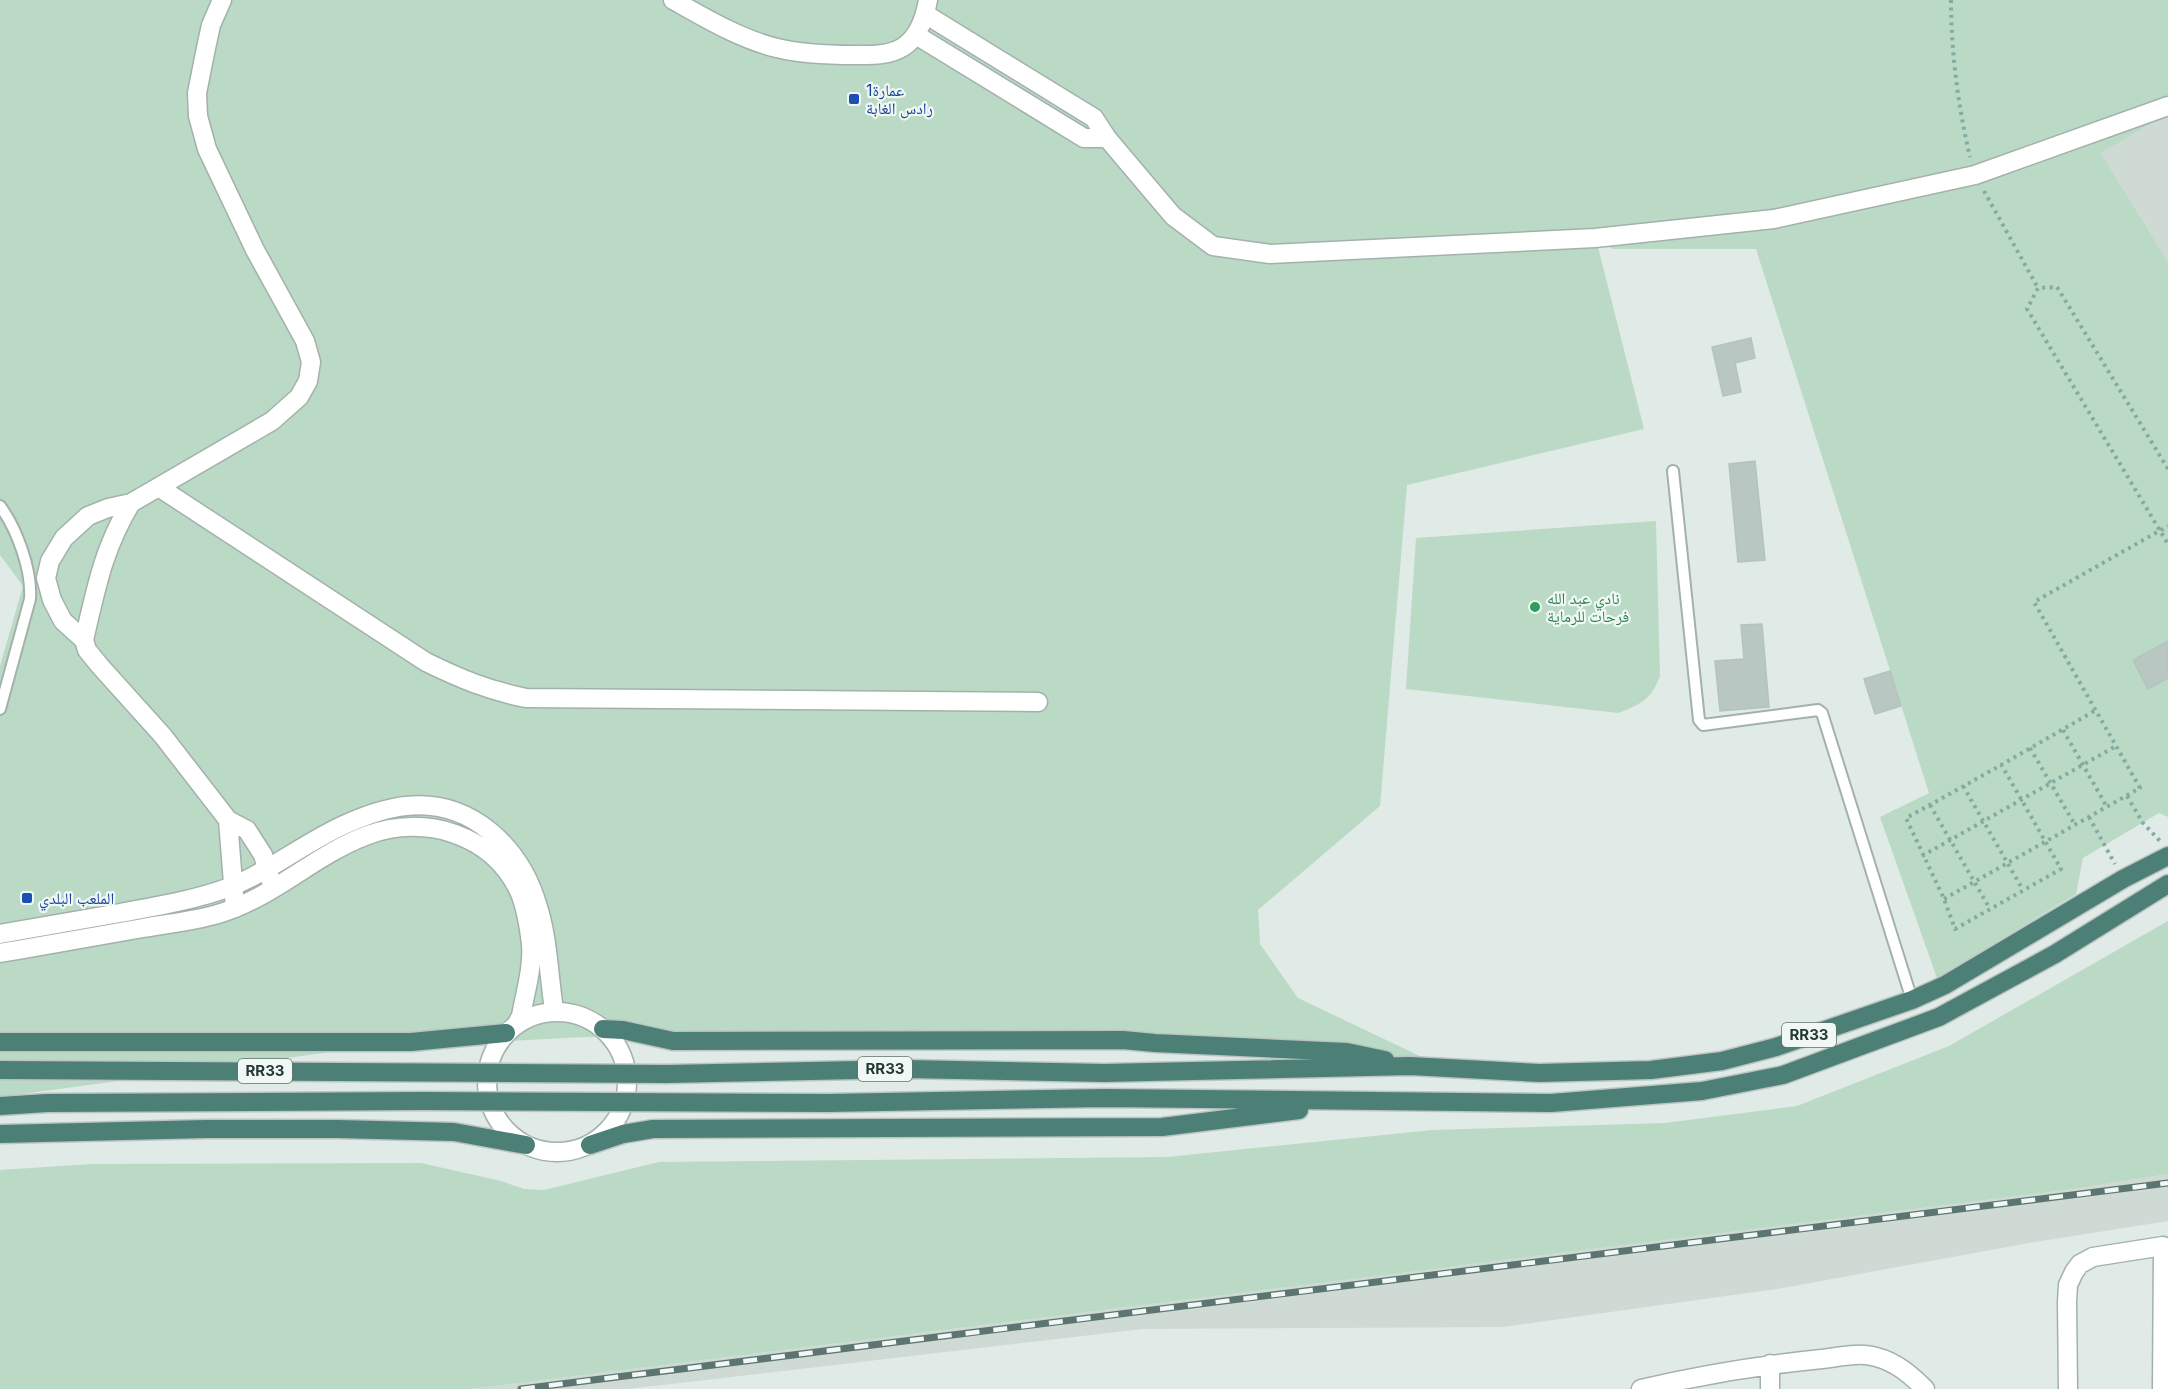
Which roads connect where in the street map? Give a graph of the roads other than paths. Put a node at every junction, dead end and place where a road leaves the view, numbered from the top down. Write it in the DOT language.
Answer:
graph roads {
  1 [pos="222,0"];
  2 [pos="673,0"];
  3 [pos="927,7"];
  4 [pos="916,35"];
  5 [pos="2168,106"];
  6 [pos="1107,138"];
  7 [pos="1673,471"];
  8 [pos="160,488"];
  9 [pos="131,503"];
  10 [pos="0,506"];
  11 [pos="84,640"];
  12 [pos="1038,702"];
  13 [pos="0,709"];
  14 [pos="228,820"];
  15 [pos="2165,849"];
  16 [pos="268,867"];
  17 [pos="2168,884"];
  18 [pos="233,886"];
  19 [pos="273,889"];
  20 [pos="235,908"];
  21 [pos="0,934"];
  22 [pos="0,953"];
  23 [pos="1912,1000"];
  24 [pos="556,1011"];
  25 [pos="511,1029"];
  26 [pos="603,1029"];
  27 [pos="0,1042"];
  28 [pos="1410,1066"];
  29 [pos="0,1070"];
  30 [pos="1369,1101"];
  31 [pos="0,1106"];
  32 [pos="0,1134"];
  33 [pos="590,1144"];
  34 [pos="526,1145"];
  35 [pos="2165,1246"];
  36 [pos="1770,1364"];
  37 [pos="1641,1389"];
  38 [pos="1770,1389"];
  39 [pos="1925,1389"];
  40 [pos="2068,1389"];
  41 [pos="2162,1389"];
  1 -- 8 [label="street"];
  2 -- 4 [label="street"];
  3 -- 4 [label="street"];
  3 -- 6 [label="street"];
  4 -- 6 [label="street"];
  5 -- 6 [label="street"];
  7 -- 23 [label="lane"];
  8 -- 9 [label="street"];
  8 -- 12 [label="street"];
  9 -- 11 [label="street"];
  9 -- 11 [label="street"];
  10 -- 13 [label="lane"];
  11 -- 14 [label="street"];
  14 -- 16 [label="street"];
  14 -- 18 [label="street"];
  15 -- 23 [label="highway, RR33"];
  16 -- 18 [label="street"];
  16 -- 19 [label="street"];
  16 -- 24 [label="street"];
  17 -- 30 [label="highway, RR33"];
  18 -- 20 [label="street"];
  18 -- 21 [label="street"];
  19 -- 20 [label="street"];
  19 -- 25 [label="street"];
  20 -- 22 [label="street"];
  23 -- 28 [label="highway, RR33"];
  24 -- 25 [label="street"];
  24 -- 26 [label="street"];
  25 -- 27 [label="highway"];
  25 -- 34 [label="street"];
  26 -- 28 [label="highway"];
  26 -- 33 [label="street"];
  28 -- 29 [label="highway, RR33, bridge"];
  30 -- 31 [label="highway, RR33, bridge"];
  30 -- 33 [label="highway"];
  32 -- 34 [label="highway"];
  33 -- 34 [label="street"];
  35 -- 40 [label="street"];
  35 -- 41 [label="street"];
  36 -- 37 [label="street"];
  36 -- 38 [label="street"];
  36 -- 39 [label="street"];
}
